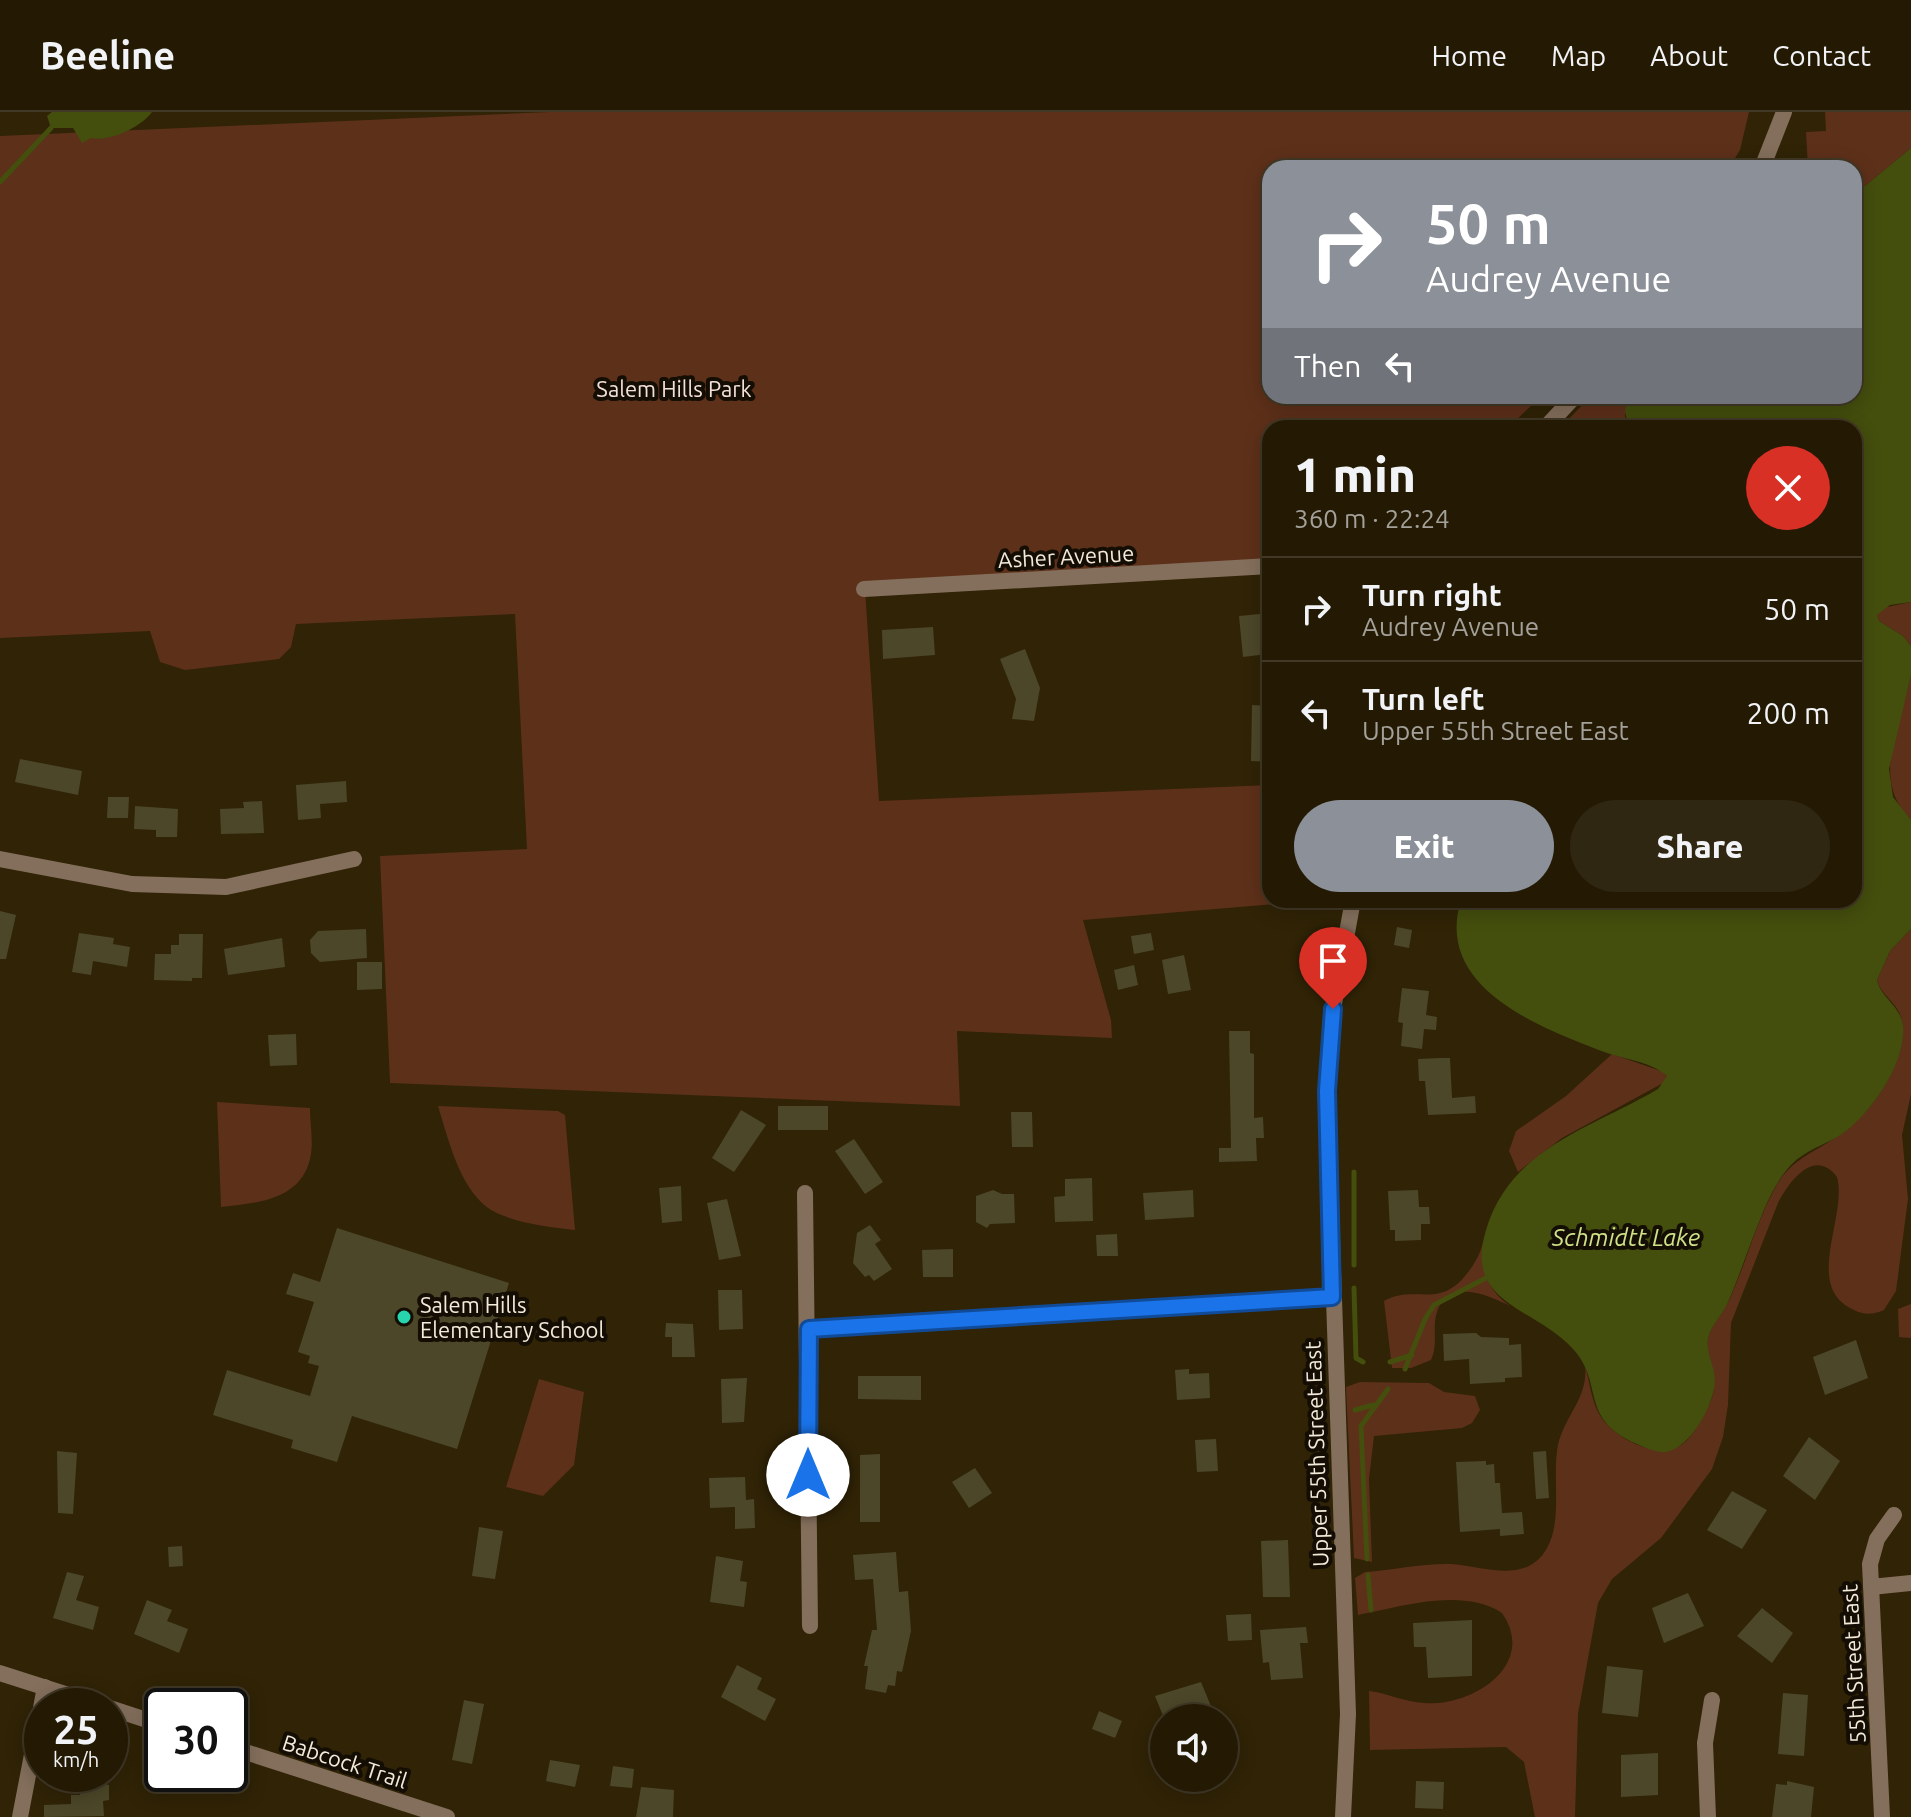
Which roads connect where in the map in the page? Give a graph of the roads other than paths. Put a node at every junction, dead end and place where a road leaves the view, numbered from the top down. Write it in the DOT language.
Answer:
graph roads {
  1 [pos="1784,112"];
  2 [pos="1765,160"];
  3 [pos="1568,404"];
  4 [pos="1552,420"];
  5 [pos="1262,566"];
  6 [pos="864,589"];
  7 [pos="0,859"];
  8 [pos="354,859"];
  9 [pos="1352,908"];
  10 [pos="805,1193"];
  11 [pos="1332,1297"];
  12 [pos="809,1329"];
  13 [pos="1894,1515"];
  14 [pos="1911,1583"];
  15 [pos="1871,1587"];
  16 [pos="810,1626"];
  17 [pos="0,1673"];
  18 [pos="45,1687"];
  19 [pos="48,1688"];
  20 [pos="1712,1700"];
  21 [pos="248,1753"];
  22 [pos="20,1817"];
  23 [pos="447,1817"];
  24 [pos="1343,1817"];
  25 [pos="1708,1817"];
  26 [pos="1882,1817"];
  1 -- 2 [label="street"];
  3 -- 4 [label="street"];
  5 -- 6 [label="street, Asher Avenue"];
  7 -- 8 [label="street"];
  9 -- 11 [label="street, Upper 55th Street East"];
  10 -- 12 [label="street"];
  11 -- 12 [label="street"];
  11 -- 24 [label="street, Upper 55th Street East"];
  12 -- 16 [label="street"];
  13 -- 15 [label="street, 55th Street East"];
  14 -- 15 [label="street"];
  15 -- 26 [label="street, 55th Street East"];
  17 -- 18 [label="street"];
  18 -- 19 [label="street"];
  18 -- 22 [label="street"];
  20 -- 25 [label="street"];
  21 -- 23 [label="street, Babcock Trail"];
}
